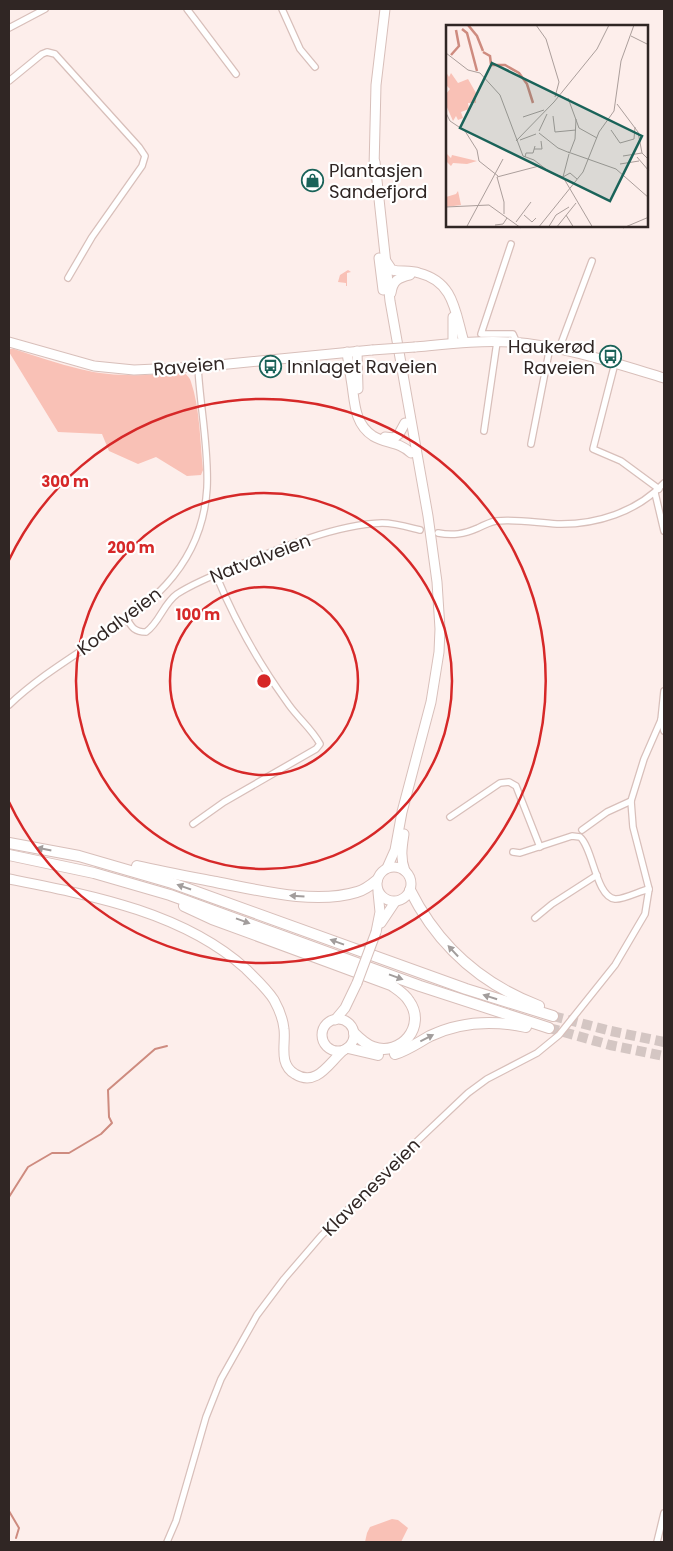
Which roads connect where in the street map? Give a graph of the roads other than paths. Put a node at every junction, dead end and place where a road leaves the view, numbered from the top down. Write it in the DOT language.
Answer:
graph roads {
  1 [pos="45,9"];
  2 [pos="187,9"];
  3 [pos="282,9"];
  4 [pos="385,9"];
  5 [pos="9,28"];
  6 [pos="315,67"];
  7 [pos="236,74"];
  8 [pos="9,82"];
  9 [pos="375,162"];
  10 [pos="511,244"];
  11 [pos="384,255"];
  12 [pos="592,261"];
  13 [pos="68,278"];
  14 [pos="390,300"];
  15 [pos="9,342"];
  16 [pos="464,342"];
  17 [pos="497,342"];
  18 [pos="517,343"];
  19 [pos="452,344"];
  20 [pos="555,348"];
  21 [pos="357,351"];
  22 [pos="347,352"];
  23 [pos="615,363"];
  24 [pos="198,367"];
  25 [pos="664,378"];
  26 [pos="405,423"];
  27 [pos="484,431"];
  28 [pos="532,444"];
  29 [pos="411,453"];
  30 [pos="664,483"];
  31 [pos="657,491"];
  32 [pos="420,530"];
  33 [pos="664,531"];
  34 [pos="438,534"];
  35 [pos="432,548"];
  36 [pos="216,575"];
  37 [pos="127,619"];
  38 [pos="664,691"];
  39 [pos="9,705"];
  40 [pos="661,720"];
  41 [pos="664,731"];
  42 [pos="413,772"];
  43 [pos="631,801"];
  44 [pos="450,818"];
  45 [pos="193,824"];
  46 [pos="582,830"];
  47 [pos="9,843"];
  48 [pos="540,846"];
  49 [pos="513,852"];
  50 [pos="9,855"];
  51 [pos="79,856"];
  52 [pos="387,868"];
  53 [pos="405,871"];
  54 [pos="597,875"];
  55 [pos="114,878"];
  56 [pos="9,879"];
  57 [pos="377,880"];
  58 [pos="649,889"];
  59 [pos="410,890"];
  60 [pos="378,892"];
  61 [pos="395,902"];
  62 [pos="535,918"];
  63 [pos="376,932"];
  64 [pos="357,983"];
  65 [pos="335,1020"];
  66 [pos="352,1029"];
  67 [pos="324,1043"];
  68 [pos="346,1049"];
  69 [pos="319,1074"];
  70 [pos="664,1513"];
  71 [pos="167,1542"];
  72 [pos="657,1542"];
  1 -- 5 [label="street"];
  2 -- 7 [label="street"];
  3 -- 6 [label="street"];
  4 -- 9 [label="main road"];
  8 -- 13 [label="street"];
  9 -- 11 [label="main road"];
  9 -- 26 [label="main road"];
  10 -- 18 [label="street"];
  11 -- 14 [label="main road"];
  11 -- 16 [label="main road"];
  12 -- 20 [label="street"];
  14 -- 19 [label="main road"];
  14 -- 35 [label="main road"];
  15 -- 24 [label="main road, Raveien"];
  16 -- 17 [label="main road"];
  16 -- 19 [label="main road"];
  17 -- 18 [label="main road"];
  17 -- 27 [label="street"];
  18 -- 20 [label="main road"];
  19 -- 21 [label="main road, Raveien, bridge"];
  20 -- 23 [label="main road"];
  20 -- 28 [label="street"];
  21 -- 22 [label="main road, Raveien"];
  21 -- 26 [label="main road"];
  22 -- 24 [label="main road, Raveien"];
  22 -- 29 [label="main road"];
  23 -- 25 [label="main road"];
  23 -- 31 [label="street"];
  24 -- 37 [label="street, Kodalveien"];
  26 -- 29 [label="main road"];
  29 -- 35 [label="main road"];
  30 -- 31 [label="street"];
  31 -- 33 [label="street"];
  31 -- 34 [label="street"];
  32 -- 36 [label="street, Natvalveien"];
  35 -- 42 [label="main road"];
  36 -- 37 [label="street, Natvalveien"];
  36 -- 45 [label="street"];
  37 -- 39 [label="street, Kodalveien"];
  38 -- 40 [label="street, Klavenesveien"];
  40 -- 41 [label="street"];
  40 -- 43 [label="street, Klavenesveien"];
  42 -- 52 [label="main road"];
  42 -- 53 [label="main road"];
  43 -- 46 [label="street"];
  43 -- 58 [label="street, Klavenesveien"];
  44 -- 48 [label="street"];
  51 -- 47 [label="highway, one-way"];
  48 -- 49 [label="street"];
  48 -- 54 [label="street"];
  50 -- 55 [label="highway"];
  57 -- 51 [label="highway, one-way"];
  51 -- 59 [label="highway"];
  52 -- 53 [label="main road"];
  52 -- 57 [label="main road"];
  53 -- 59 [label="main road"];
  54 -- 58 [label="street"];
  54 -- 62 [label="street"];
  55 -- 66 [label="highway"];
  55 -- 68 [label="highway"];
  56 -- 69 [label="main road"];
  57 -- 60 [label="main road"];
  58 -- 71 [label="street, Klavenesveien"];
  59 -- 61 [label="main road"];
  60 -- 61 [label="main road"];
  60 -- 63 [label="main road"];
  61 -- 63 [label="main road"];
  63 -- 64 [label="main road, bridge"];
  64 -- 65 [label="main road"];
  64 -- 66 [label="main road"];
  65 -- 66 [label="main road"];
  65 -- 67 [label="main road"];
  66 -- 68 [label="main road"];
  67 -- 68 [label="main road"];
  67 -- 69 [label="main road"];
  68 -- 69 [label="main road"];
  70 -- 72 [label="street"];
}
